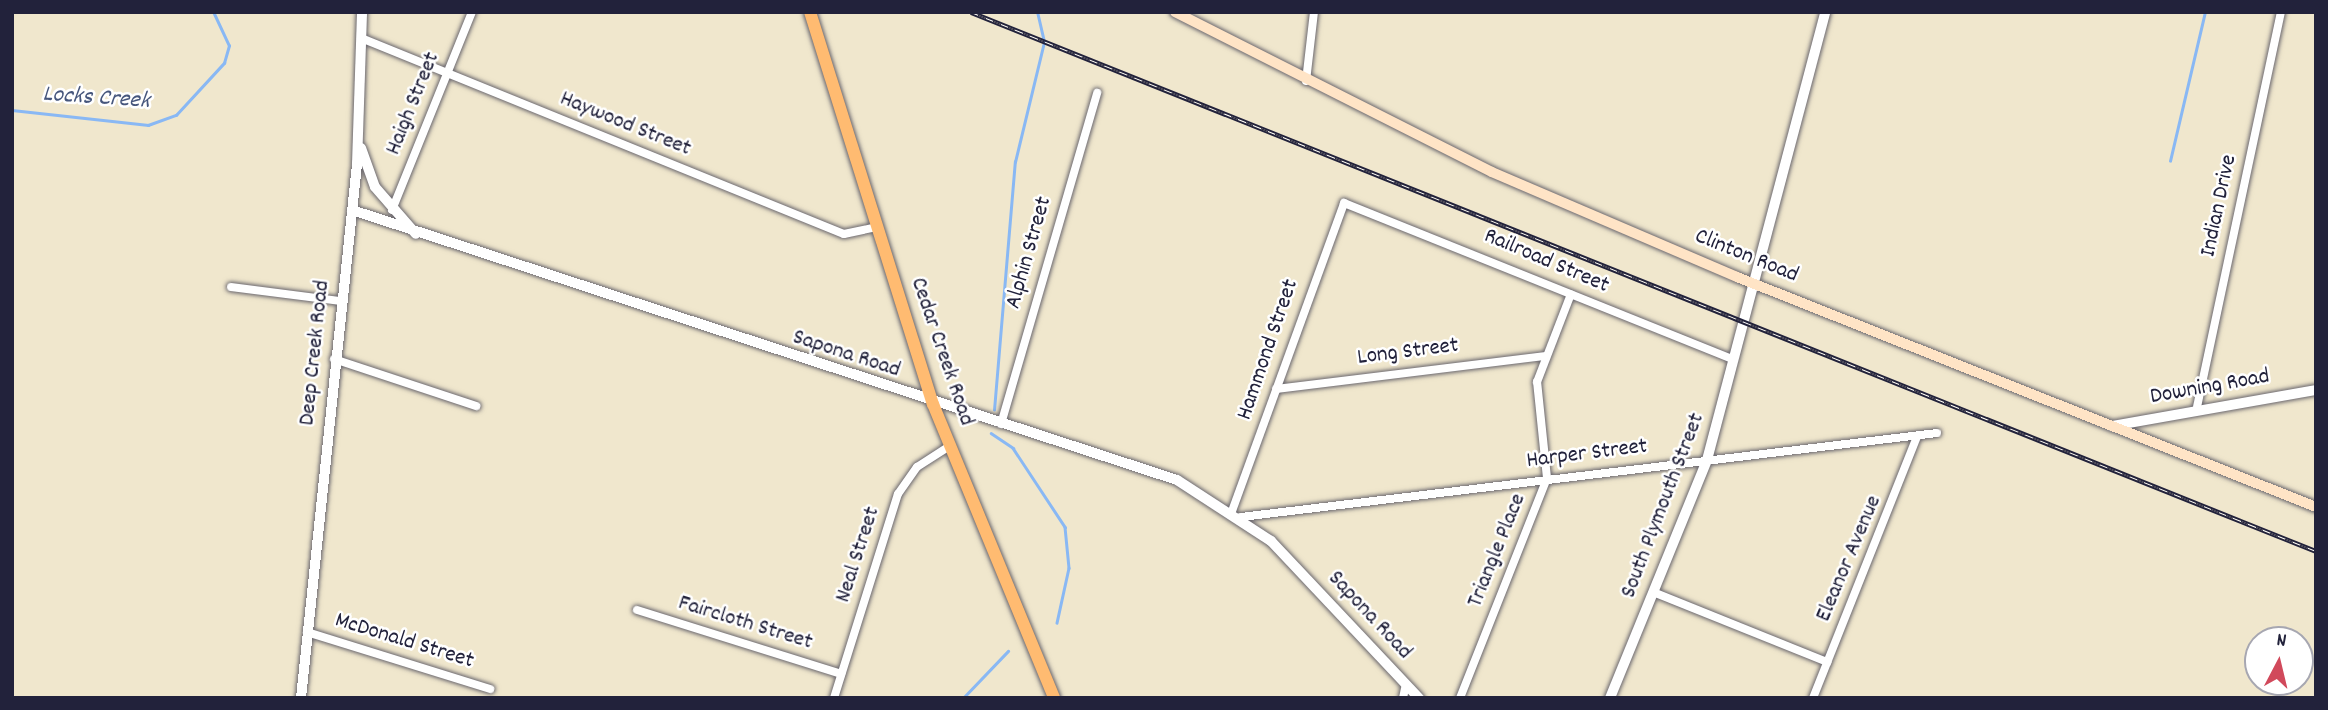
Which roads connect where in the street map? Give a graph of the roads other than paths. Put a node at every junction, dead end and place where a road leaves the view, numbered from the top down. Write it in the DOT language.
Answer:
graph roads {
  1 [pos="362,12"];
  2 [pos="472,12"];
  3 [pos="810,12"];
  4 [pos="1175,12"];
  5 [pos="1314,12"];
  6 [pos="1825,12"];
  7 [pos="2281,12"];
  8 [pos="361,38"];
  9 [pos="448,72"];
  10 [pos="1306,81"];
  11 [pos="1097,93"];
  12 [pos="358,138"];
  13 [pos="1344,203"];
  14 [pos="391,209"];
  15 [pos="352,210"];
  16 [pos="876,227"];
  17 [pos="418,237"];
  18 [pos="1754,284"];
  19 [pos="231,287"];
  20 [pos="1571,294"];
  21 [pos="341,301"];
  22 [pos="1546,356"];
  23 [pos="334,359"];
  24 [pos="1734,360"];
  25 [pos="1276,389"];
  26 [pos="2316,390"];
  27 [pos="933,404"];
  28 [pos="476,406"];
  29 [pos="2197,407"];
  30 [pos="1001,424"];
  31 [pos="2112,426"];
  32 [pos="1937,433"];
  33 [pos="1917,436"];
  34 [pos="951,445"];
  35 [pos="1707,460"];
  36 [pos="1548,478"];
  37 [pos="2316,507"];
  38 [pos="1237,514"];
  39 [pos="1653,592"];
  40 [pos="637,610"];
  41 [pos="307,632"];
  42 [pos="1827,662"];
  43 [pos="841,674"];
  44 [pos="1406,684"];
  45 [pos="490,690"];
  46 [pos="300,698"];
  47 [pos="834,698"];
  48 [pos="1054,698"];
  49 [pos="1402,698"];
  50 [pos="1419,698"];
  51 [pos="1460,698"];
  52 [pos="1610,698"];
  53 [pos="1813,698"];
  1 -- 8 [label="street, Deep Creek Road"];
  2 -- 9 [label="street, Haigh Street"];
  3 -- 16 [label="main road, Cedar Creek Road"];
  4 -- 10 [label="main road, Clinton Road"];
  5 -- 10 [label="street"];
  6 -- 18 [label="street, South Plymouth Street"];
  7 -- 29 [label="street, Indian Drive"];
  8 -- 9 [label="street, Haywood Street"];
  8 -- 12 [label="street, Deep Creek Road"];
  9 -- 14 [label="street, Haigh Street"];
  9 -- 16 [label="street, Haywood Street"];
  10 -- 18 [label="main road, Clinton Road"];
  11 -- 30 [label="street, Alphin Street"];
  12 -- 14 [label="street"];
  12 -- 15 [label="street, Deep Creek Road"];
  13 -- 20 [label="street, Railroad Street"];
  13 -- 25 [label="street, Hammond Street"];
  14 -- 17 [label="street"];
  15 -- 17 [label="street, Sapona Road"];
  15 -- 21 [label="street, Deep Creek Road"];
  16 -- 27 [label="main road, Cedar Creek Road"];
  17 -- 27 [label="street, Sapona Road"];
  18 -- 24 [label="street, South Plymouth Street"];
  18 -- 31 [label="main road, Clinton Road"];
  19 -- 21 [label="street"];
  20 -- 22 [label="street, Triangle Place"];
  20 -- 24 [label="street, Railroad Street"];
  21 -- 23 [label="street, Deep Creek Road"];
  22 -- 25 [label="street, Long Street"];
  22 -- 36 [label="street, Triangle Place"];
  23 -- 28 [label="street"];
  23 -- 41 [label="street, Deep Creek Road"];
  24 -- 35 [label="street, South Plymouth Street"];
  25 -- 38 [label="street, Hammond Street"];
  26 -- 29 [label="street, Downing Road"];
  27 -- 30 [label="street, Sapona Road"];
  27 -- 34 [label="main road, Cedar Creek Road"];
  29 -- 31 [label="street, Downing Road"];
  30 -- 38 [label="street, Sapona Road"];
  31 -- 37 [label="main road, Clinton Road"];
  32 -- 33 [label="street, Harper Street"];
  33 -- 35 [label="street, Harper Street"];
  33 -- 42 [label="street, Eleanor Avenue"];
  34 -- 43 [label="street, Neal Street"];
  34 -- 48 [label="main road, Cedar Creek Road"];
  35 -- 36 [label="street, Harper Street"];
  35 -- 39 [label="street, South Plymouth Street"];
  36 -- 38 [label="street, Harper Street"];
  36 -- 51 [label="street, Triangle Place"];
  38 -- 44 [label="street, Sapona Road"];
  39 -- 42 [label="street"];
  39 -- 52 [label="street, South Plymouth Street"];
  40 -- 43 [label="street, Faircloth Street"];
  41 -- 45 [label="street, McDonald Street"];
  41 -- 46 [label="street, Deep Creek Road"];
  42 -- 53 [label="street, Eleanor Avenue"];
  43 -- 47 [label="street, Neal Street"];
  44 -- 49 [label="street"];
  44 -- 50 [label="street, Sapona Road"];
}
